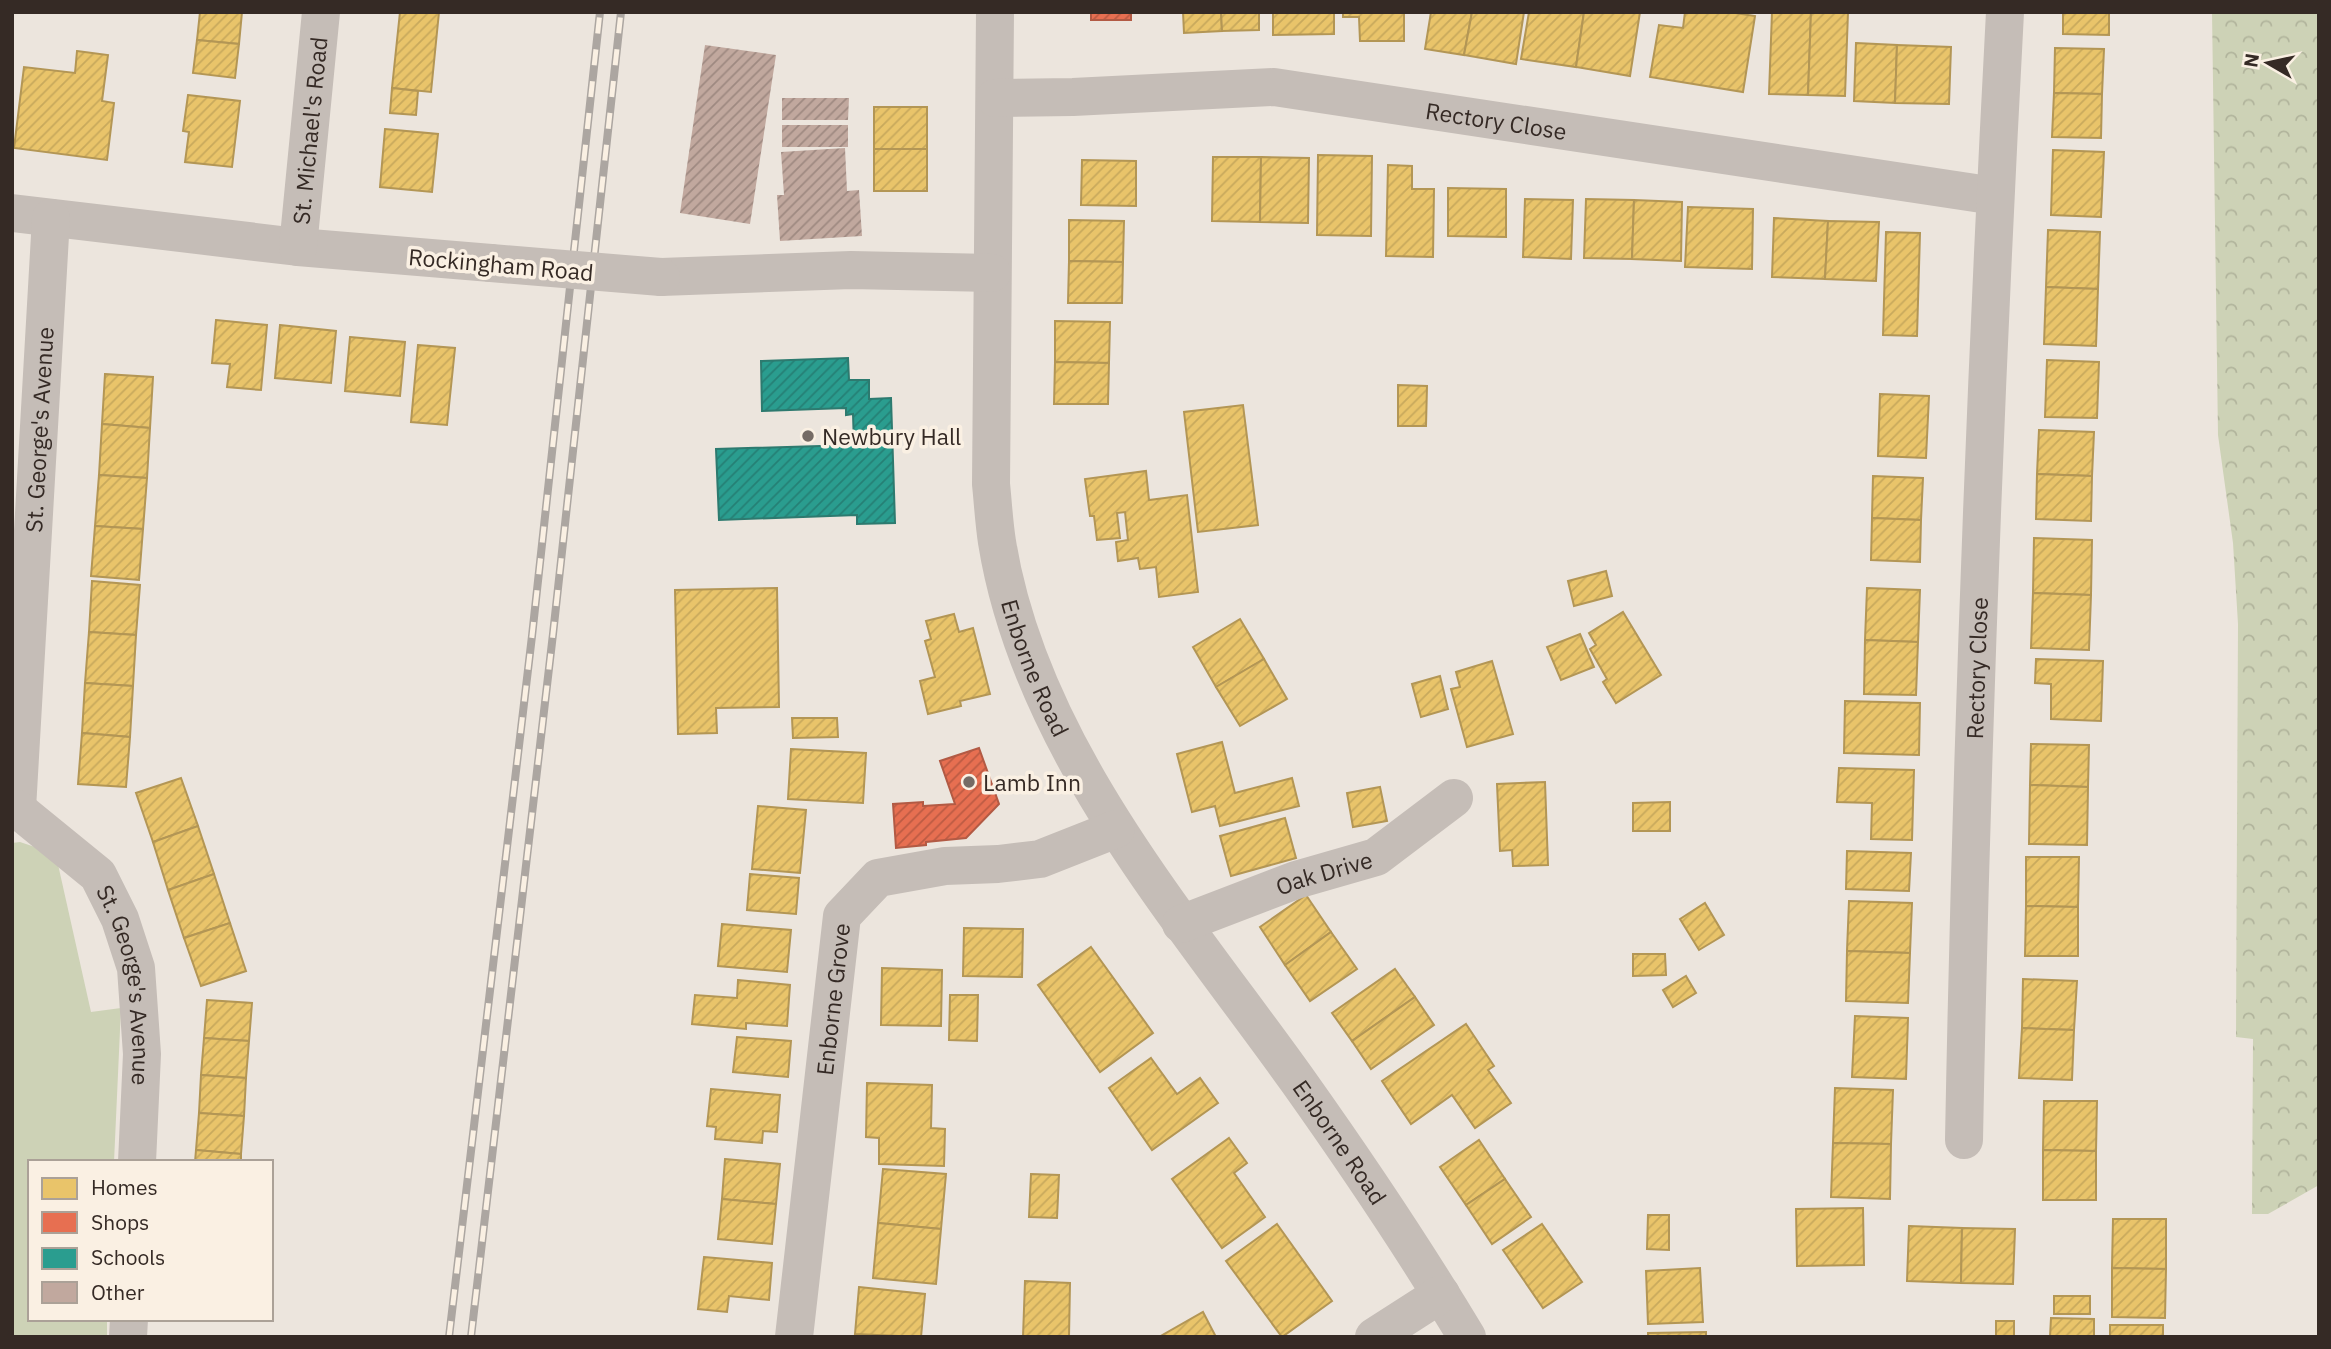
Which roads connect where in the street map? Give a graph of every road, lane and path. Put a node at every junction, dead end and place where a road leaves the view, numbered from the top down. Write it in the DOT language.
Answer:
graph roads {
  1 [pos="321,12"];
  2 [pos="995,12"];
  3 [pos="2005,12"];
  4 [pos="995,98"];
  5 [pos="1995,197"];
  6 [pos="12,213"];
  7 [pos="51,218"];
  8 [pos="298,247"];
  9 [pos="992,273"];
  10 [pos="1454,798"];
  11 [pos="15,810"];
  12 [pos="1116,829"];
  13 [pos="1181,924"];
  14 [pos="1964,1140"];
  15 [pos="137,1160"];
  16 [pos="1441,1294"];
  17 [pos="794,1337"];
  18 [pos="1374,1337"];
  19 [pos="1467,1337"];
  1 -- 8 [label="street, St. Michael's Road"];
  2 -- 4 [label="street, Enborne Road"];
  3 -- 5 [label="street, Rectory Close"];
  4 -- 5 [label="street, Rectory Close"];
  4 -- 9 [label="street, Enborne Road"];
  5 -- 14 [label="street, Rectory Close"];
  6 -- 7 [label="street, Rockingham Road"];
  7 -- 8 [label="street, Rockingham Road"];
  7 -- 11 [label="street, St. George's Avenue"];
  8 -- 9 [label="street, Rockingham Road, bridge"];
  9 -- 12 [label="street, Enborne Road"];
  10 -- 13 [label="street, Oak Drive"];
  11 -- 15 [label="street, St. George's Avenue"];
  12 -- 13 [label="street, Enborne Road"];
  12 -- 17 [label="street, Enborne Grove"];
  13 -- 16 [label="street, Enborne Road"];
  16 -- 18 [label="street"];
  16 -- 19 [label="street, Enborne Road"];
}
